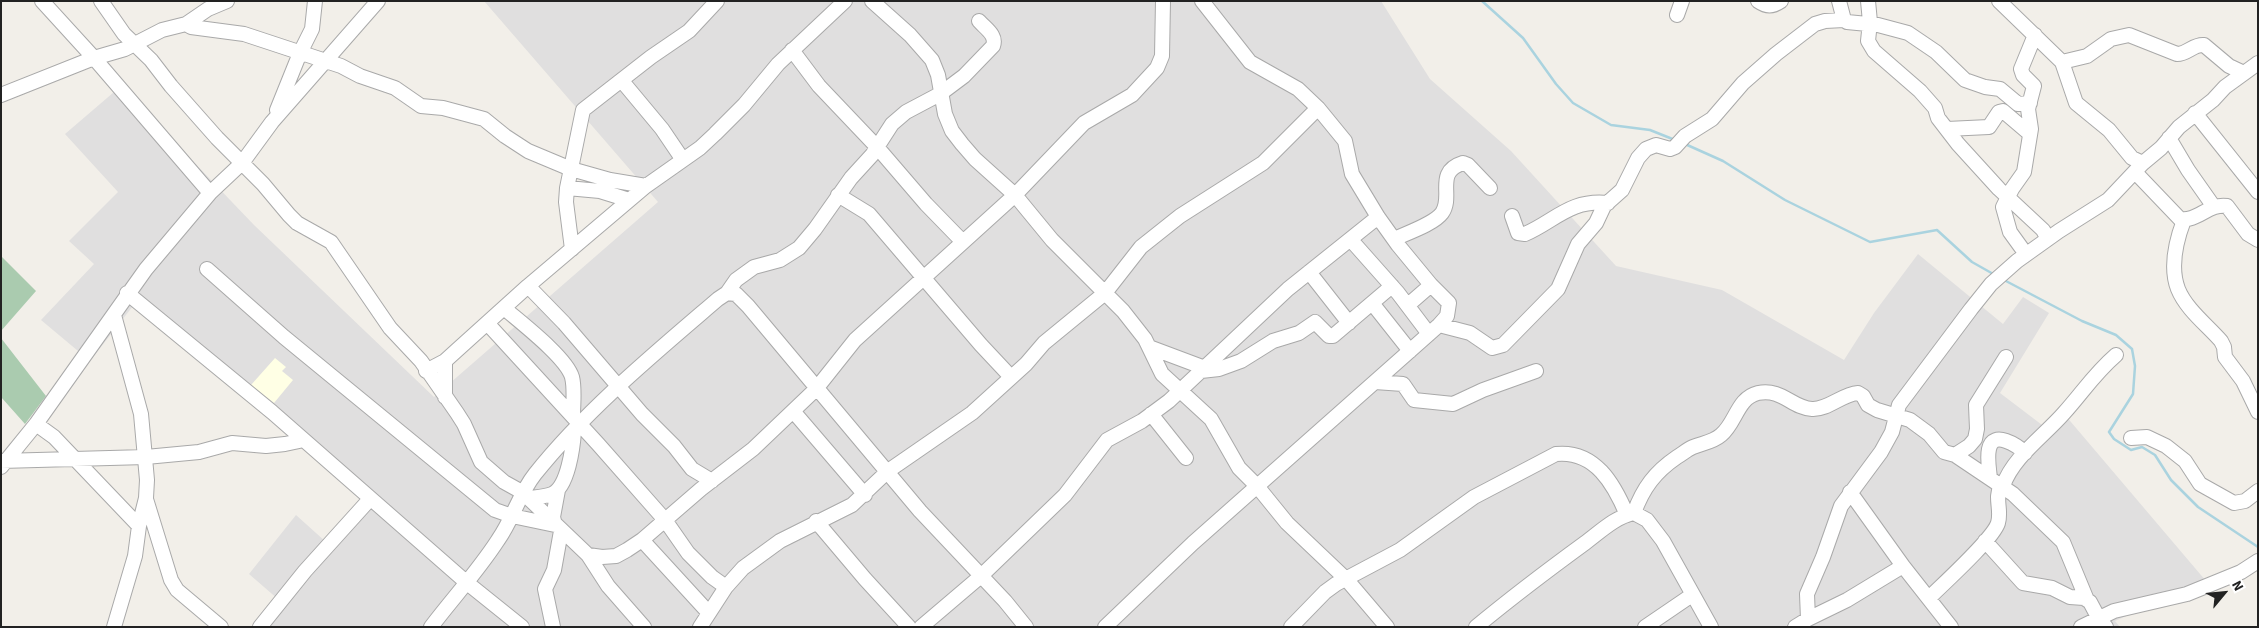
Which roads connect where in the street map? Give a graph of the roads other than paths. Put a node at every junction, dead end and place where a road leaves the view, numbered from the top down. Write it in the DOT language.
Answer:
graph roads {
  1 [pos="42,1"];
  2 [pos="101,1"];
  3 [pos="227,1"];
  4 [pos="315,1"];
  5 [pos="378,1"];
  6 [pos="717,1"];
  7 [pos="872,1"];
  8 [pos="1164,1"];
  9 [pos="1202,1"];
  10 [pos="1682,1"];
  11 [pos="1758,1"];
  12 [pos="1781,1"];
  13 [pos="1839,1"];
  14 [pos="1868,1"];
  15 [pos="2000,1"];
  16 [pos="842,2"];
  17 [pos="1677,15"];
  18 [pos="1844,20"];
  19 [pos="979,21"];
  20 [pos="186,24"];
  21 [pos="1870,24"];
  22 [pos="2035,35"];
  23 [pos="135,45"];
  24 [pos="792,50"];
  25 [pos="300,53"];
  26 [pos="94,58"];
  27 [pos="326,62"];
  28 [pos="2062,62"];
  29 [pos="2258,62"];
  30 [pos="2244,73"];
  31 [pos="622,81"];
  32 [pos="940,94"];
  33 [pos="1,95"];
  34 [pos="2030,103"];
  35 [pos="1318,108"];
  36 [pos="2195,113"];
  37 [pos="272,122"];
  38 [pos="1947,129"];
  39 [pos="2030,134"];
  40 [pos="2169,138"];
  41 [pos="877,147"];
  42 [pos="683,160"];
  43 [pos="242,163"];
  44 [pos="2139,167"];
  45 [pos="571,169"];
  46 [pos="646,186"];
  47 [pos="566,188"];
  48 [pos="1490,188"];
  49 [pos="2258,192"];
  50 [pos="210,193"];
  51 [pos="838,195"];
  52 [pos="1015,195"];
  53 [pos="2007,197"];
  54 [pos="629,200"];
  55 [pos="1608,203"];
  56 [pos="2214,206"];
  57 [pos="1512,216"];
  58 [pos="1378,217"];
  59 [pos="2184,220"];
  60 [pos="1394,239"];
  61 [pos="2048,239"];
  62 [pos="1351,240"];
  63 [pos="2258,240"];
  64 [pos="963,242"];
  65 [pos="572,249"];
  66 [pos="2024,256"];
  67 [pos="207,269"];
  68 [pos="1309,272"];
  69 [pos="924,277"];
  70 [pos="1431,285"];
  71 [pos="528,286"];
  72 [pos="1392,286"];
  73 [pos="1105,292"];
  74 [pos="127,293"];
  75 [pos="727,293"];
  76 [pos="1372,303"];
  77 [pos="1408,305"];
  78 [pos="504,308"];
  79 [pos="114,315"];
  80 [pos="487,323"];
  81 [pos="1349,323"];
  82 [pos="1434,329"];
  83 [pos="1149,347"];
  84 [pos="1410,351"];
  85 [pos="2116,355"];
  86 [pos="2006,357"];
  87 [pos="445,361"];
  88 [pos="1203,370"];
  89 [pos="426,371"];
  90 [pos="1536,371"];
  91 [pos="1011,377"];
  92 [pos="1376,382"];
  93 [pos="618,386"];
  94 [pos="816,389"];
  95 [pos="1181,391"];
  96 [pos="445,397"];
  97 [pos="793,411"];
  98 [pos="2258,412"];
  99 [pos="1151,414"];
  100 [pos="1896,414"];
  101 [pos="36,424"];
  102 [pos="576,424"];
  103 [pos="2131,438"];
  104 [pos="304,440"];
  105 [pos="2026,453"];
  106 [pos="1955,455"];
  107 [pos="146,457"];
  108 [pos="1186,458"];
  109 [pos="78,460"];
  110 [pos="3,463"];
  111 [pos="888,472"];
  112 [pos="712,481"];
  113 [pos="1998,483"];
  114 [pos="1257,486"];
  115 [pos="558,490"];
  116 [pos="2258,491"];
  117 [pos="1850,492"];
  118 [pos="525,495"];
  119 [pos="864,496"];
  120 [pos="146,498"];
  121 [pos="370,499"];
  122 [pos="1630,514"];
  123 [pos="512,516"];
  124 [pos="665,520"];
  125 [pos="816,521"];
  126 [pos="139,528"];
  127 [pos="558,528"];
  128 [pos="642,540"];
  129 [pos="1985,541"];
  130 [pos="162,555"];
  131 [pos="588,555"];
  132 [pos="2258,561"];
  133 [pos="1903,566"];
  134 [pos="981,576"];
  135 [pos="1347,580"];
  136 [pos="466,582"];
  137 [pos="726,587"];
  138 [pos="1692,595"];
  139 [pos="1929,598"];
  140 [pos="2087,600"];
  141 [pos="708,612"];
  142 [pos="1808,618"];
  143 [pos="2102,622"];
  144 [pos="114,627"];
  145 [pos="221,627"];
  146 [pos="260,627"];
  147 [pos="431,627"];
  148 [pos="522,627"];
  149 [pos="552,627"];
  150 [pos="644,627"];
  151 [pos="700,627"];
  152 [pos="908,627"];
  153 [pos="921,627"];
  154 [pos="1026,627"];
  155 [pos="1105,627"];
  156 [pos="1291,627"];
  157 [pos="1387,627"];
  158 [pos="1476,627"];
  159 [pos="1645,627"];
  160 [pos="1711,627"];
  161 [pos="1796,627"];
  162 [pos="1951,627"];
  163 [pos="2082,627"];
  1 -- 26 [label="street"];
  2 -- 23 [label="street"];
  3 -- 20 [label="street"];
  4 -- 25 [label="street"];
  5 -- 27 [label="street"];
  6 -- 31 [label="street"];
  7 -- 32 [label="street"];
  8 -- 52 [label="street"];
  9 -- 35 [label="street"];
  10 -- 17 [label="street"];
  11 -- 12 [label="street"];
  13 -- 18 [label="street"];
  14 -- 21 [label="street"];
  15 -- 22 [label="street"];
  16 -- 24 [label="street"];
  18 -- 21 [label="street"];
  18 -- 55 [label="street"];
  19 -- 32 [label="street"];
  20 -- 23 [label="street"];
  20 -- 25 [label="street"];
  21 -- 34 [label="street"];
  21 -- 38 [label="street"];
  22 -- 28 [label="street"];
  22 -- 34 [label="street"];
  23 -- 26 [label="street"];
  23 -- 43 [label="street"];
  24 -- 41 [label="street"];
  24 -- 42 [label="street"];
  25 -- 27 [label="street"];
  25 -- 37 [label="street"];
  26 -- 33 [label="street"];
  26 -- 50 [label="street"];
  27 -- 37 [label="street"];
  27 -- 45 [label="street"];
  28 -- 30 [label="street"];
  28 -- 44 [label="street"];
  29 -- 30 [label="street"];
  30 -- 36 [label="street"];
  31 -- 42 [label="street"];
  31 -- 45 [label="street"];
  32 -- 41 [label="street"];
  32 -- 52 [label="street"];
  34 -- 39 [label="street"];
  35 -- 58 [label="street"];
  35 -- 73 [label="street"];
  36 -- 40 [label="street"];
  36 -- 49 [label="street"];
  37 -- 43 [label="street"];
  38 -- 39 [label="street"];
  38 -- 53 [label="street"];
  39 -- 53 [label="street"];
  40 -- 44 [label="street"];
  40 -- 56 [label="street"];
  41 -- 51 [label="street"];
  41 -- 64 [label="street"];
  42 -- 46 [label="street"];
  43 -- 50 [label="street"];
  43 -- 89 [label="street"];
  44 -- 59 [label="street"];
  44 -- 61 [label="street"];
  45 -- 46 [label="street"];
  45 -- 47 [label="street"];
  46 -- 54 [label="street"];
  47 -- 54 [label="street"];
  47 -- 65 [label="street"];
  48 -- 60 [label="street"];
  50 -- 74 [label="street"];
  51 -- 69 [label="street"];
  51 -- 75 [label="street"];
  52 -- 64 [label="street"];
  52 -- 73 [label="street"];
  53 -- 61 [label="street"];
  53 -- 66 [label="street"];
  54 -- 65 [label="street"];
  55 -- 57 [label="street"];
  55 -- 82 [label="street"];
  56 -- 59 [label="street"];
  56 -- 63 [label="street"];
  58 -- 60 [label="street"];
  58 -- 62 [label="street"];
  59 -- 98 [label="street"];
  60 -- 70 [label="street"];
  61 -- 66 [label="street"];
  62 -- 68 [label="street"];
  62 -- 72 [label="street"];
  64 -- 69 [label="street"];
  65 -- 71 [label="street"];
  66 -- 100 [label="street"];
  67 -- 123 [label="street"];
  68 -- 81 [label="street"];
  68 -- 88 [label="street"];
  69 -- 91 [label="street"];
  69 -- 94 [label="street"];
  70 -- 77 [label="street"];
  70 -- 82 [label="street"];
  71 -- 78 [label="street"];
  71 -- 93 [label="street"];
  72 -- 76 [label="street"];
  72 -- 77 [label="street"];
  73 -- 83 [label="street"];
  73 -- 91 [label="street"];
  74 -- 79 [label="street"];
  74 -- 104 [label="street"];
  75 -- 93 [label="street"];
  75 -- 94 [label="street"];
  76 -- 81 [label="street"];
  76 -- 84 [label="street"];
  77 -- 82 [label="street"];
  78 -- 80 [label="street"];
  78 -- 102 [label="street"];
  79 -- 101 [label="street"];
  79 -- 107 [label="street"];
  80 -- 87 [label="street"];
  80 -- 102 [label="street"];
  81 -- 88 [label="street"];
  82 -- 84 [label="street"];
  83 -- 88 [label="street"];
  83 -- 95 [label="street"];
  84 -- 92 [label="street"];
  85 -- 105 [label="street"];
  86 -- 106 [label="street"];
  87 -- 89 [label="street"];
  87 -- 96 [label="street"];
  88 -- 95 [label="street"];
  89 -- 96 [label="street"];
  90 -- 92 [label="street"];
  91 -- 111 [label="street"];
  92 -- 114 [label="street"];
  93 -- 102 [label="street"];
  93 -- 112 [label="street"];
  94 -- 97 [label="street"];
  94 -- 111 [label="street"];
  95 -- 99 [label="street"];
  95 -- 114 [label="street"];
  96 -- 118 [label="street"];
  97 -- 112 [label="street"];
  97 -- 119 [label="street"];
  99 -- 108 [label="street"];
  99 -- 134 [label="street"];
  100 -- 106 [label="street"];
  100 -- 117 [label="street"];
  100 -- 122 [label="street"];
  101 -- 109 [label="street"];
  101 -- 110 [label="street"];
  102 -- 115 [label="street"];
  102 -- 118 [label="street"];
  102 -- 124 [label="street"];
  103 -- 116 [label="street"];
  104 -- 107 [label="street"];
  104 -- 121 [label="street"];
  105 -- 113 [label="street"];
  105 -- 113 [label="street"];
  106 -- 113 [label="street"];
  107 -- 109 [label="street"];
  107 -- 120 [label="street"];
  109 -- 110 [label="street"];
  109 -- 126 [label="street"];
  111 -- 119 [label="street"];
  111 -- 134 [label="street"];
  112 -- 124 [label="street"];
  113 -- 129 [label="street"];
  113 -- 140 [label="street"];
  114 -- 135 [label="street"];
  114 -- 155 [label="street"];
  115 -- 118 [label="street"];
  115 -- 127 [label="street"];
  117 -- 133 [label="street"];
  117 -- 142 [label="street"];
  118 -- 123 [label="street"];
  118 -- 127 [label="street"];
  119 -- 125 [label="street"];
  120 -- 126 [label="street"];
  120 -- 130 [label="street"];
  121 -- 136 [label="street"];
  121 -- 146 [label="street"];
  122 -- 135 [label="street"];
  122 -- 138 [label="street"];
  122 -- 158 [label="street"];
  123 -- 127 [label="street"];
  123 -- 136 [label="street"];
  124 -- 128 [label="street"];
  124 -- 137 [label="street"];
  125 -- 137 [label="street"];
  125 -- 152 [label="street"];
  126 -- 130 [label="street"];
  126 -- 144 [label="street"];
  127 -- 131 [label="street"];
  127 -- 149 [label="street"];
  128 -- 131 [label="street"];
  128 -- 141 [label="street"];
  129 -- 139 [label="street"];
  129 -- 140 [label="street"];
  130 -- 145 [label="street"];
  131 -- 150 [label="street"];
  132 -- 143 [label="street"];
  133 -- 139 [label="street"];
  133 -- 142 [label="street"];
  134 -- 153 [label="street"];
  134 -- 154 [label="street"];
  135 -- 156 [label="street"];
  135 -- 157 [label="street"];
  136 -- 147 [label="street"];
  136 -- 148 [label="street"];
  137 -- 141 [label="street"];
  138 -- 159 [label="street"];
  138 -- 160 [label="street"];
  139 -- 162 [label="street"];
  140 -- 143 [label="street"];
  141 -- 151 [label="street"];
  142 -- 161 [label="street"];
  143 -- 163 [label="street"];
}
